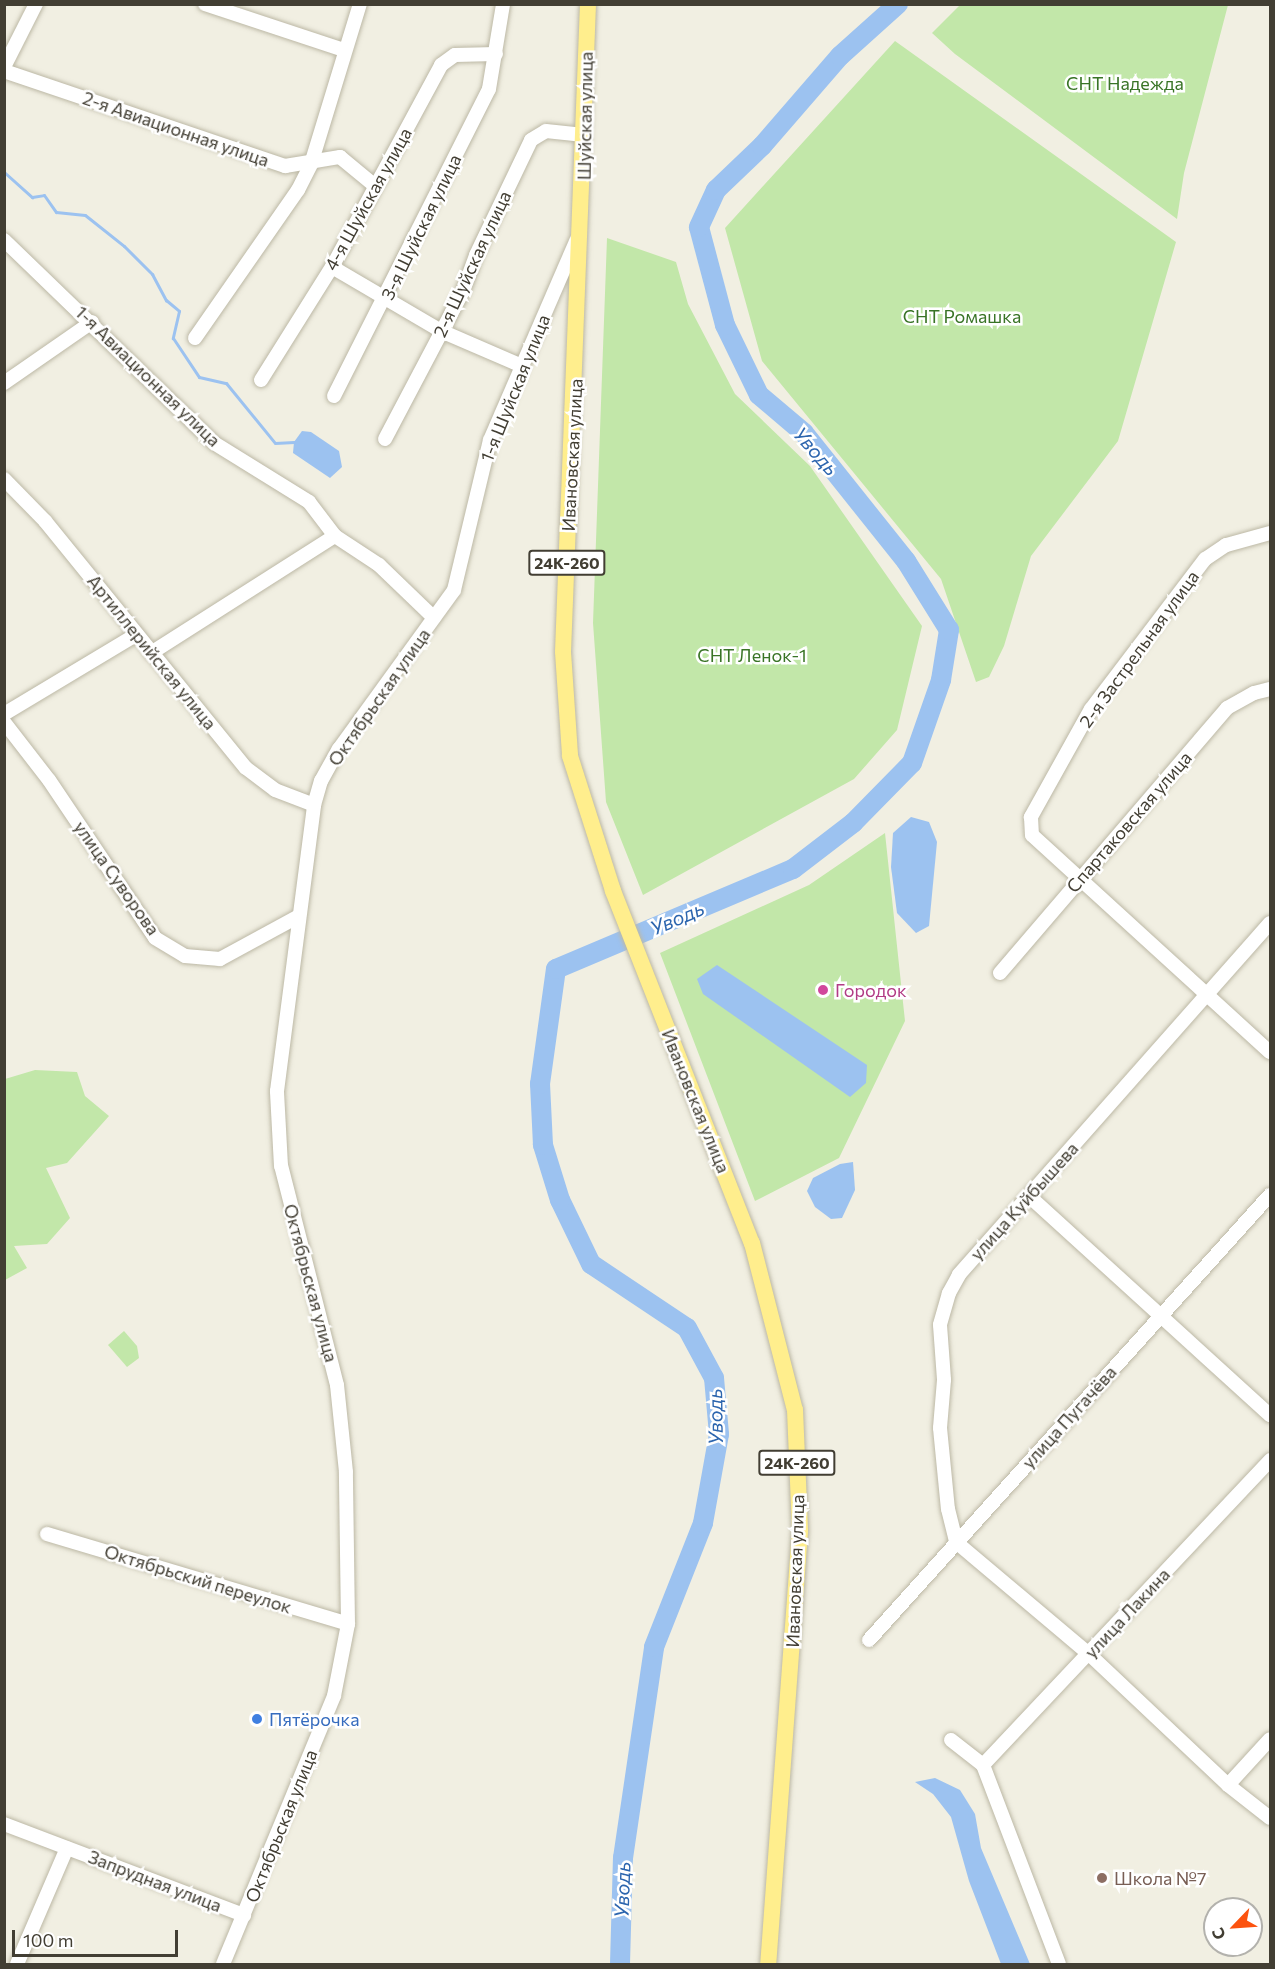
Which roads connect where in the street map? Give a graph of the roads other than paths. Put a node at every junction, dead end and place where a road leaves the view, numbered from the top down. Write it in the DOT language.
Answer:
graph roads {
  1 [pos="36,4"];
  2 [pos="205,4"];
  3 [pos="360,4"];
  4 [pos="502,4"];
  5 [pos="588,4"];
  6 [pos="344,50"];
  7 [pos="496,54"];
  8 [pos="4,69"];
  9 [pos="585,135"];
  10 [pos="311,164"];
  11 [pos="375,186"];
  12 [pos="582,228"];
  13 [pos="4,240"];
  14 [pos="332,267"];
  15 [pos="385,301"];
  16 [pos="92,322"];
  17 [pos="441,331"];
  18 [pos="195,338"];
  19 [pos="522,366"];
  20 [pos="261,380"];
  21 [pos="4,383"];
  22 [pos="334,396"];
  23 [pos="385,438"];
  24 [pos="4,479"];
  25 [pos="1270,533"];
  26 [pos="335,536"];
  27 [pos="434,618"];
  28 [pos="137,634"];
  29 [pos="151,653"];
  30 [pos="1270,689"];
  31 [pos="4,714"];
  32 [pos="4,722"];
  33 [pos="314,805"];
  34 [pos="1080,879"];
  35 [pos="297,917"];
  36 [pos="1270,924"];
  37 [pos="1000,973"];
  38 [pos="1207,995"];
  39 [pos="1270,1052"];
  40 [pos="1270,1195"];
  41 [pos="1029,1196"];
  42 [pos="1160,1316"];
  43 [pos="1270,1415"];
  44 [pos="1270,1460"];
  45 [pos="47,1534"];
  46 [pos="956,1542"];
  47 [pos="348,1624"];
  48 [pos="869,1640"];
  49 [pos="1089,1654"];
  50 [pos="1270,1739"];
  51 [pos="951,1740"];
  52 [pos="983,1765"];
  53 [pos="1228,1785"];
  54 [pos="1270,1818"];
  55 [pos="4,1824"];
  56 [pos="67,1848"];
  57 [pos="244,1915"];
  58 [pos="17,1965"];
  59 [pos="223,1965"];
  60 [pos="768,1965"];
  61 [pos="1059,1965"];
  1 -- 8 [label="street"];
  2 -- 6 [label="street"];
  3 -- 6 [label="street"];
  4 -- 7 [label="street"];
  5 -- 9 [label="main road, Шуйская улица / 24К-260"];
  6 -- 10 [label="street"];
  7 -- 11 [label="street, 4-я Шуйская улица"];
  7 -- 15 [label="street, 3-я Шуйская улица"];
  8 -- 10 [label="street, 2-я Авиационная улица"];
  9 -- 12 [label="main road, Шуйская улица / 24К-260"];
  9 -- 17 [label="street, 2-я Шуйская улица"];
  10 -- 11 [label="street, 2-я Авиационная улица"];
  10 -- 18 [label="street"];
  11 -- 14 [label="street, 4-я Шуйская улица"];
  12 -- 19 [label="street, 1-я Шуйская улица"];
  12 -- 60 [label="main road, Ивановская улица / 24К-260"];
  13 -- 16 [label="street, 1-я Авиационная улица"];
  14 -- 15 [label="street"];
  14 -- 20 [label="street, 4-я Шуйская улица"];
  15 -- 17 [label="street"];
  15 -- 22 [label="street, 3-я Шуйская улица"];
  16 -- 21 [label="street"];
  16 -- 26 [label="street, 1-я Авиационная улица"];
  17 -- 19 [label="street"];
  17 -- 23 [label="street, 2-я Шуйская улица"];
  19 -- 27 [label="street, 1-я Шуйская улица"];
  24 -- 28 [label="street, Артиллерийская улица"];
  25 -- 34 [label="street, 2-я Застрельная улица"];
  26 -- 27 [label="street, 1-я Авиационная улица"];
  26 -- 29 [label="street"];
  27 -- 33 [label="street, Октябрьская улица"];
  28 -- 29 [label="street, Артиллерийская улица"];
  28 -- 31 [label="street"];
  29 -- 33 [label="street, Артиллерийская улица"];
  30 -- 34 [label="street, Спартаковская улица"];
  32 -- 35 [label="street, улица Суворова"];
  33 -- 35 [label="street, Октябрьская улица"];
  34 -- 37 [label="street, Спартаковская улица"];
  34 -- 38 [label="street"];
  35 -- 47 [label="street, Октябрьская улица"];
  36 -- 38 [label="street, улица Куйбышева"];
  38 -- 39 [label="street"];
  38 -- 41 [label="street, улица Куйбышева"];
  40 -- 42 [label="street, улица Пугачёва"];
  41 -- 42 [label="street"];
  41 -- 46 [label="street, улица Куйбышева"];
  42 -- 43 [label="street"];
  42 -- 46 [label="street, улица Пугачёва"];
  44 -- 49 [label="street, улица Лакина"];
  45 -- 47 [label="street, Октябрьский переулок"];
  46 -- 48 [label="street, улица Пугачёва"];
  46 -- 49 [label="street"];
  47 -- 57 [label="street, Октябрьская улица"];
  49 -- 52 [label="street, улица Лакина"];
  49 -- 53 [label="street"];
  50 -- 53 [label="street"];
  51 -- 52 [label="street"];
  52 -- 61 [label="street"];
  53 -- 54 [label="street"];
  55 -- 56 [label="street, Запрудная улица"];
  56 -- 57 [label="street, Запрудная улица"];
  56 -- 58 [label="street, Запрудная улица"];
  57 -- 59 [label="street, Октябрьская улица"];
}
